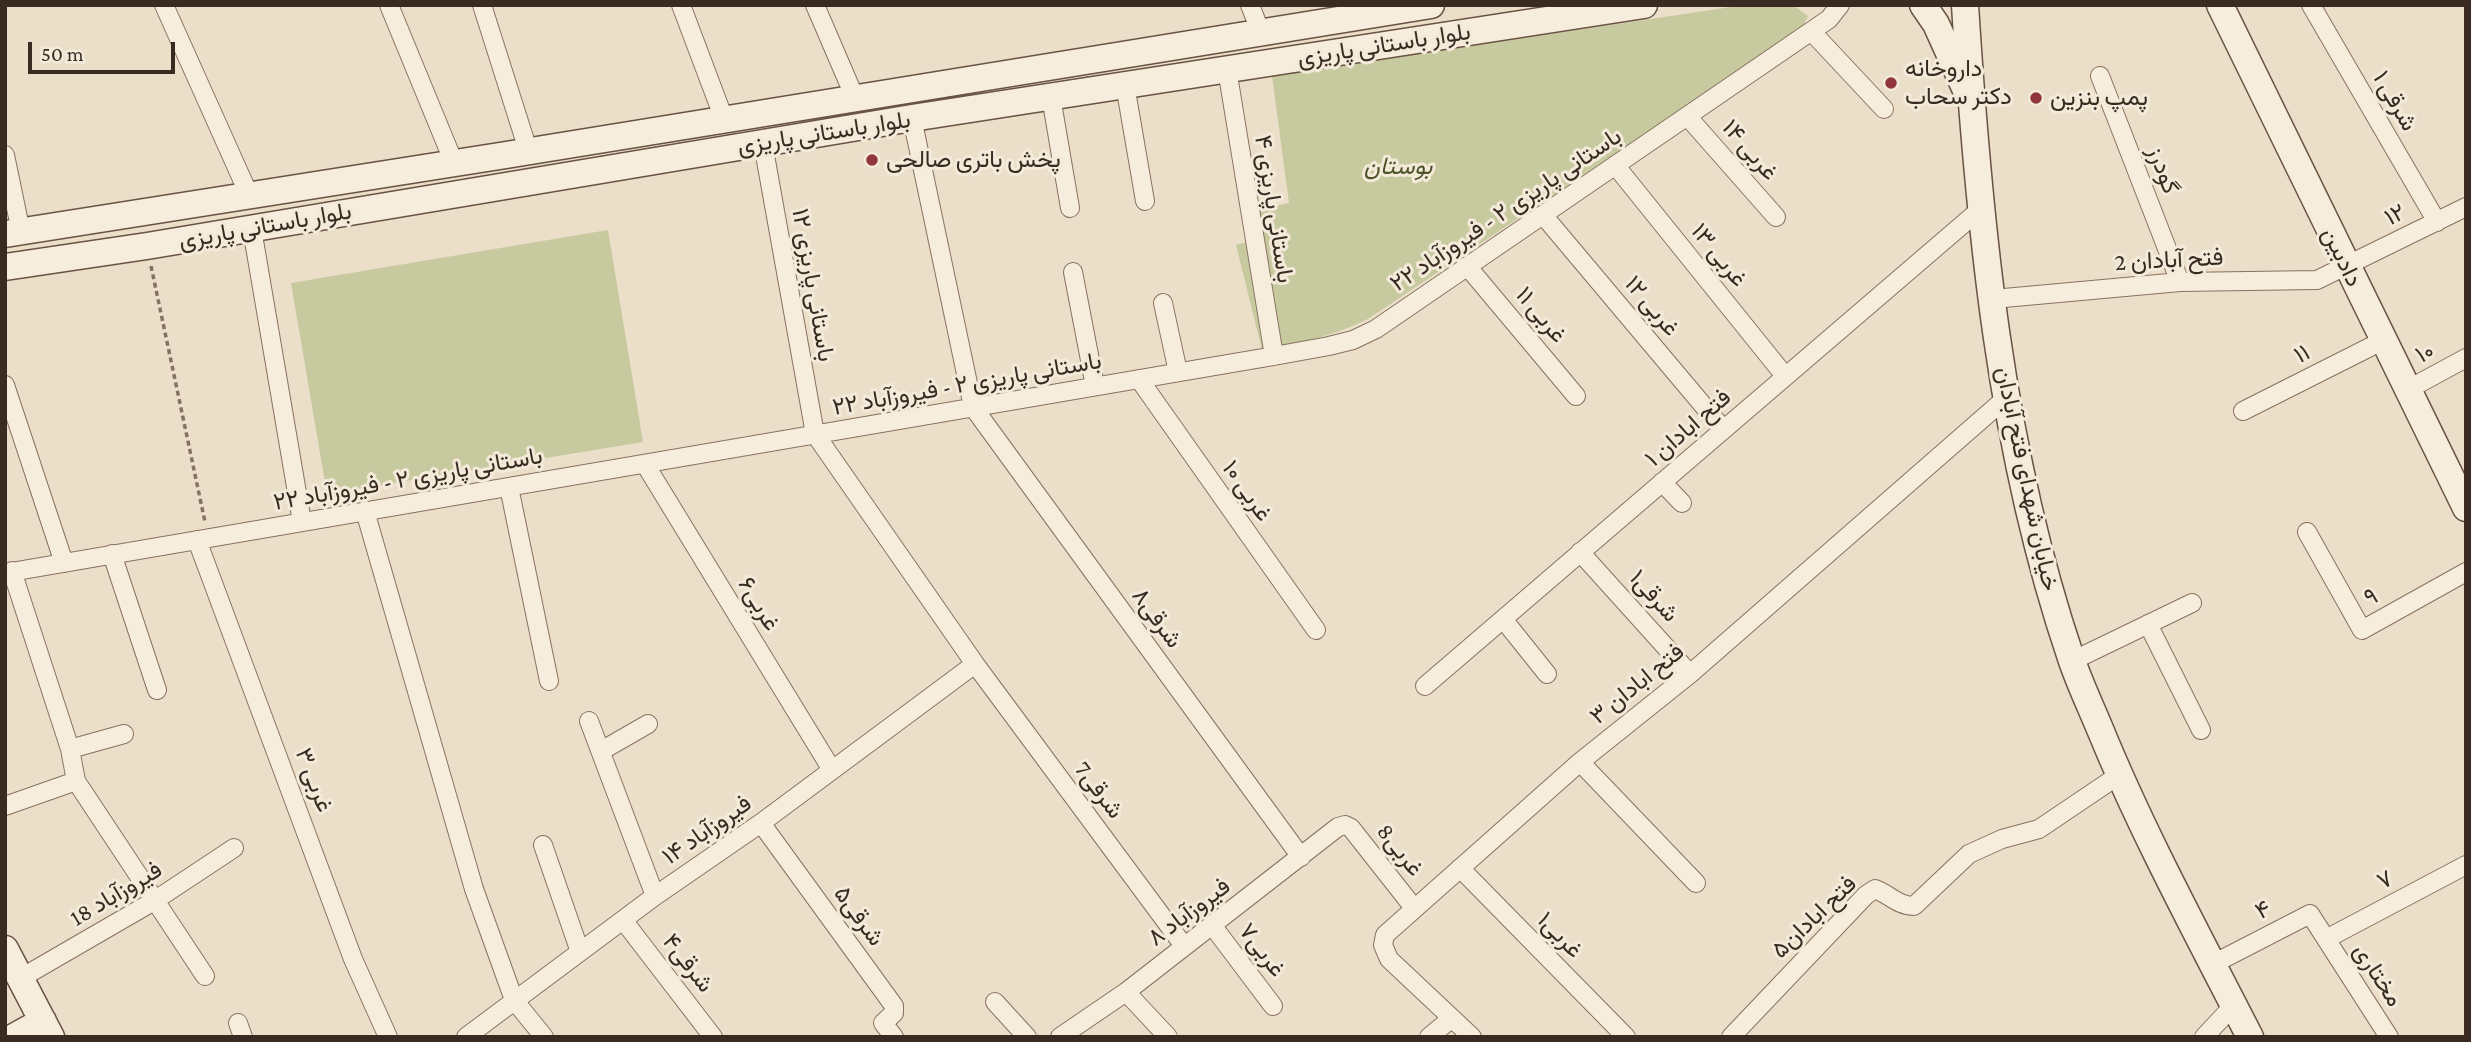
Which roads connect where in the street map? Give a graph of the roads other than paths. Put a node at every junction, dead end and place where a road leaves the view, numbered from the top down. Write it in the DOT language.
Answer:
graph roads {
  1 [pos="164,5"];
  2 [pos="389,5"];
  3 [pos="482,5"];
  4 [pos="681,5"];
  5 [pos="815,5"];
  6 [pos="1250,5"];
  7 [pos="1432,5"];
  8 [pos="1644,5"];
  9 [pos="1840,5"];
  10 [pos="1923,5"];
  11 [pos="1965,5"];
  12 [pos="2220,5"];
  13 [pos="2311,5"];
  14 [pos="1811,31"];
  15 [pos="1261,33"];
  16 [pos="1227,69"];
  17 [pos="2100,76"];
  18 [pos="1125,85"];
  19 [pos="1051,97"];
  20 [pos="855,98"];
  21 [pos="1974,106"];
  22 [pos="1884,109"];
  23 [pos="1687,116"];
  24 [pos="912,118"];
  25 [pos="724,119"];
  26 [pos="763,144"];
  27 [pos="527,150"];
  28 [pos="5,155"];
  29 [pos="454,163"];
  30 [pos="1615,165"];
  31 [pos="250,198"];
  32 [pos="1145,201"];
  33 [pos="1983,207"];
  34 [pos="2466,207"];
  35 [pos="1070,208"];
  36 [pos="1543,215"];
  37 [pos="1776,217"];
  38 [pos="2437,222"];
  39 [pos="252,229"];
  40 [pos="13,233"];
  41 [pos="1467,266"];
  42 [pos="5,267"];
  43 [pos="2347,267"];
  44 [pos="1073,272"];
  45 [pos="2180,282"];
  46 [pos="1993,299"];
  47 [pos="1163,303"];
  48 [pos="2382,341"];
  49 [pos="1273,356"];
  50 [pos="2466,358"];
  51 [pos="1178,372"];
  52 [pos="1786,376"];
  53 [pos="1139,379"];
  54 [pos="5,385"];
  55 [pos="1096,386"];
  56 [pos="2407,390"];
  57 [pos="1576,396"];
  58 [pos="2006,398"];
  59 [pos="973,407"];
  60 [pos="2243,411"];
  61 [pos="1723,429"];
  62 [pos="815,434"];
  63 [pos="645,464"];
  64 [pos="1662,482"];
  65 [pos="509,487"];
  66 [pos="1682,503"];
  67 [pos="2466,508"];
  68 [pos="365,511"];
  69 [pos="302,522"];
  70 [pos="2307,532"];
  71 [pos="202,539"];
  72 [pos="1580,552"];
  73 [pos="112,554"];
  74 [pos="64,562"];
  75 [pos="8,572"];
  76 [pos="2466,572"];
  77 [pos="2192,603"];
  78 [pos="1503,618"];
  79 [pos="2148,624"];
  80 [pos="1316,630"];
  81 [pos="2072,661"];
  82 [pos="975,664"];
  83 [pos="1547,674"];
  84 [pos="1690,674"];
  85 [pos="549,681"];
  86 [pos="1425,686"];
  87 [pos="156,690"];
  88 [pos="589,721"];
  89 [pos="648,724"];
  90 [pos="2200,730"];
  91 [pos="124,734"];
  92 [pos="70,749"];
  93 [pos="601,751"];
  94 [pos="1580,762"];
  95 [pos="832,770"];
  96 [pos="2119,775"];
  97 [pos="76,781"];
  98 [pos="5,806"];
  99 [pos="761,823"];
  100 [pos="1345,825"];
  101 [pos="543,845"];
  102 [pos="234,848"];
  103 [pos="1301,857"];
  104 [pos="2466,865"];
  105 [pos="1460,868"];
  106 [pos="1696,883"];
  107 [pos="655,896"];
  108 [pos="154,901"];
  109 [pos="1414,908"];
  110 [pos="623,920"];
  111 [pos="1212,925"];
  112 [pos="2326,939"];
  113 [pos="1184,946"];
  114 [pos="5,949"];
  115 [pos="580,951"];
  116 [pos="2213,964"];
  117 [pos="205,976"];
  118 [pos="21,978"];
  119 [pos="1126,992"];
  120 [pos="514,1000"];
  121 [pos="995,1002"];
  122 [pos="2234,1005"];
  123 [pos="1273,1006"];
  124 [pos="1452,1018"];
  125 [pos="47,1029"];
  126 [pos="14,1037"];
  127 [pos="388,1037"];
  128 [pos="466,1037"];
  129 [pos="544,1037"];
  130 [pos="713,1037"];
  131 [pos="894,1037"];
  132 [pos="1027,1037"];
  133 [pos="1060,1037"];
  134 [pos="1168,1037"];
  135 [pos="1429,1037"];
  136 [pos="1472,1037"];
  137 [pos="1626,1037"];
  138 [pos="1731,1037"];
  139 [pos="2204,1037"];
  140 [pos="2250,1037"];
  141 [pos="2389,1037"];
  1 -- 31 [label="street"];
  2 -- 29 [label="street"];
  3 -- 27 [label="street"];
  4 -- 25 [label="street"];
  5 -- 20 [label="street"];
  6 -- 15 [label="street"];
  7 -- 15 [label="main road, بلوار باستانی پاریزی"];
  8 -- 16 [label="main road, بلوار باستانی پاریزی"];
  9 -- 14 [label="street, باستانی پاریزی ۲ - فیروزآباد ۲۲"];
  10 -- 21 [label="main road"];
  11 -- 21 [label="main road, خیابان شهدای فتح آبادان"];
  12 -- 43 [label="main road, دادبین"];
  13 -- 38 [label="street, ۱ شرقی"];
  14 -- 22 [label="street"];
  14 -- 23 [label="street, باستانی پاریزی ۲ - فیروزآباد ۲۲"];
  15 -- 20 [label="main road, بلوار باستانی پاریزی"];
  16 -- 18 [label="main road, بلوار باستانی پاریزی"];
  16 -- 49 [label="street, باستانی پاریزی ۴"];
  17 -- 45 [label="street, گودرز"];
  18 -- 19 [label="main road, بلوار باستانی پاریزی"];
  18 -- 32 [label="street"];
  19 -- 24 [label="main road, بلوار باستانی پاریزی"];
  19 -- 35 [label="street"];
  20 -- 25 [label="main road, بلوار باستانی پاریزی"];
  21 -- 33 [label="main road, خیابان شهدای فتح آبادان"];
  23 -- 30 [label="street, باستانی پاریزی ۲ - فیروزآباد ۲۲"];
  23 -- 37 [label="street, غربی ۱۴"];
  24 -- 26 [label="main road, بلوار باستانی پاریزی"];
  24 -- 59 [label="street"];
  25 -- 27 [label="main road, بلوار باستانی پاریزی"];
  26 -- 39 [label="main road, بلوار باستانی پاریزی"];
  26 -- 62 [label="street, باستانی پاریزی ۱۲"];
  27 -- 29 [label="main road, بلوار باستانی پاریزی"];
  28 -- 40 [label="street"];
  29 -- 31 [label="main road, بلوار باستانی پاریزی"];
  30 -- 36 [label="street, باستانی پاریزی ۲ - فیروزآباد ۲۲"];
  30 -- 52 [label="street, غربی ۱۳"];
  31 -- 40 [label="main road, بلوار باستانی پاریزی"];
  33 -- 46 [label="main road, خیابان شهدای فتح آبادان"];
  33 -- 52 [label="street, فتح ابادان ۱"];
  34 -- 38 [label="street, ۱۲"];
  36 -- 41 [label="street, باستانی پاریزی ۲ - فیروزآباد ۲۲"];
  36 -- 61 [label="street, غربی ۱۲"];
  38 -- 43 [label="street, ۱۲"];
  39 -- 42 [label="main road, بلوار باستانی پاریزی"];
  39 -- 69 [label="street"];
  41 -- 49 [label="street, باستانی پاریزی ۲ - فیروزآباد ۲۲"];
  41 -- 57 [label="street, غربی ۱۱"];
  43 -- 45 [label="street, فتح آبادان 2"];
  43 -- 48 [label="main road, دادبین"];
  44 -- 55 [label="street"];
  45 -- 46 [label="street, فتح آبادان 2"];
  46 -- 58 [label="main road, خیابان شهدای فتح آبادان"];
  47 -- 51 [label="street"];
  48 -- 56 [label="main road, دادبین"];
  48 -- 60 [label="street, ۱۱"];
  49 -- 51 [label="street, باستانی پاریزی ۲ - فیروزآباد ۲۲"];
  50 -- 56 [label="street, ۱۰"];
  51 -- 53 [label="street, باستانی پاریزی ۲ - فیروزآباد ۲۲"];
  52 -- 61 [label="street, فتح ابادان ۱"];
  53 -- 55 [label="street, باستانی پاریزی ۲ - فیروزآباد ۲۲"];
  53 -- 80 [label="street, غربی ۱۰"];
  54 -- 74 [label="street"];
  55 -- 59 [label="street, باستانی پاریزی ۲ - فیروزآباد ۲۲"];
  56 -- 67 [label="main road, دادبین"];
  58 -- 81 [label="main road, خیابان شهدای فتح آبادان"];
  58 -- 84 [label="street, فتح ابادان ۳"];
  59 -- 62 [label="street, باستانی پاریزی ۲ - فیروزآباد ۲۲"];
  59 -- 103 [label="street, شرقی۸"];
  61 -- 64 [label="street, فتح ابادان ۱"];
  62 -- 63 [label="street, باستانی پاریزی ۲ - فیروزآباد ۲۲"];
  62 -- 82 [label="street, شرقی7"];
  63 -- 65 [label="street, باستانی پاریزی ۲ - فیروزآباد ۲۲"];
  63 -- 95 [label="street, غربی۶"];
  64 -- 66 [label="street"];
  64 -- 72 [label="street, فتح ابادان ۱"];
  65 -- 68 [label="street, باستانی پاریزی ۲ - فیروزآباد ۲۲"];
  65 -- 85 [label="street"];
  68 -- 69 [label="street, باستانی پاریزی ۲ - فیروزآباد ۲۲"];
  68 -- 120 [label="street"];
  69 -- 71 [label="street, باستانی پاریزی ۲ - فیروزآباد ۲۲"];
  70 -- 76 [label="street, ۹"];
  71 -- 73 [label="street, باستانی پاریزی ۲ - فیروزآباد ۲۲"];
  71 -- 127 [label="street, غربی ۳"];
  72 -- 78 [label="street, فتح ابادان ۱"];
  72 -- 84 [label="street, شرقی۱"];
  73 -- 74 [label="street, باستانی پاریزی ۲ - فیروزآباد ۲۲"];
  73 -- 87 [label="street"];
  74 -- 75 [label="street, باستانی پاریزی ۲ - فیروزآباد ۲۲"];
  75 -- 92 [label="street"];
  77 -- 79 [label="street"];
  78 -- 83 [label="street"];
  78 -- 86 [label="street, فتح ابادان ۱"];
  79 -- 81 [label="street"];
  79 -- 90 [label="street"];
  81 -- 96 [label="main road, خیابان شهدای فتح آبادان"];
  82 -- 95 [label="street, فیروزآباد ۱۴"];
  82 -- 113 [label="street, شرقی7"];
  84 -- 94 [label="street, فتح ابادان ۳"];
  88 -- 93 [label="street"];
  89 -- 93 [label="street"];
  91 -- 92 [label="street"];
  92 -- 97 [label="street"];
  93 -- 107 [label="street"];
  94 -- 105 [label="street, فتح ابادان ۳"];
  94 -- 106 [label="street"];
  95 -- 99 [label="street, فیروزآباد ۱۴"];
  96 -- 116 [label="main road, خیابان شهدای فتح آبادان"];
  96 -- 138 [label="street, فتح ابادان۵"];
  97 -- 98 [label="street"];
  97 -- 108 [label="street"];
  99 -- 107 [label="street, فیروزآباد ۱۴"];
  99 -- 131 [label="street, شرقی۵"];
  100 -- 103 [label="street, فیروزآباد ۸"];
  100 -- 109 [label="street, غربی8"];
  101 -- 115 [label="street"];
  102 -- 108 [label="street, فیروزآباد 18"];
  103 -- 111 [label="street, فیروزآباد ۸"];
  104 -- 112 [label="street, ۷"];
  105 -- 109 [label="street, فتح ابادان ۳"];
  105 -- 137 [label="street, غربی۱"];
  107 -- 110 [label="street, فیروزآباد ۱۴"];
  108 -- 117 [label="street"];
  108 -- 118 [label="street, فیروزآباد 18"];
  109 -- 124 [label="street, فتح ابادان ۳"];
  110 -- 115 [label="street, فیروزآباد ۱۴"];
  110 -- 130 [label="street, شرقی۴"];
  111 -- 113 [label="street, فیروزآباد ۸"];
  111 -- 123 [label="street, غربی۷"];
  112 -- 116 [label="street, ۴"];
  112 -- 141 [label="street, مختاری"];
  113 -- 119 [label="street, فیروزآباد ۸"];
  114 -- 118 [label="main road"];
  115 -- 120 [label="street, فیروزآباد ۱۴"];
  116 -- 122 [label="main road, خیابان شهدای فتح آبادان"];
  118 -- 125 [label="main road"];
  119 -- 133 [label="street, فیروزآباد ۸"];
  119 -- 134 [label="street"];
  120 -- 128 [label="street, فیروزآباد ۱۴"];
  120 -- 129 [label="street"];
  121 -- 132 [label="street"];
  122 -- 139 [label="street"];
  122 -- 140 [label="main road, خیابان شهدای فتح آبادان"];
  124 -- 135 [label="street"];
  124 -- 136 [label="street"];
  125 -- 126 [label="main road"];
}
